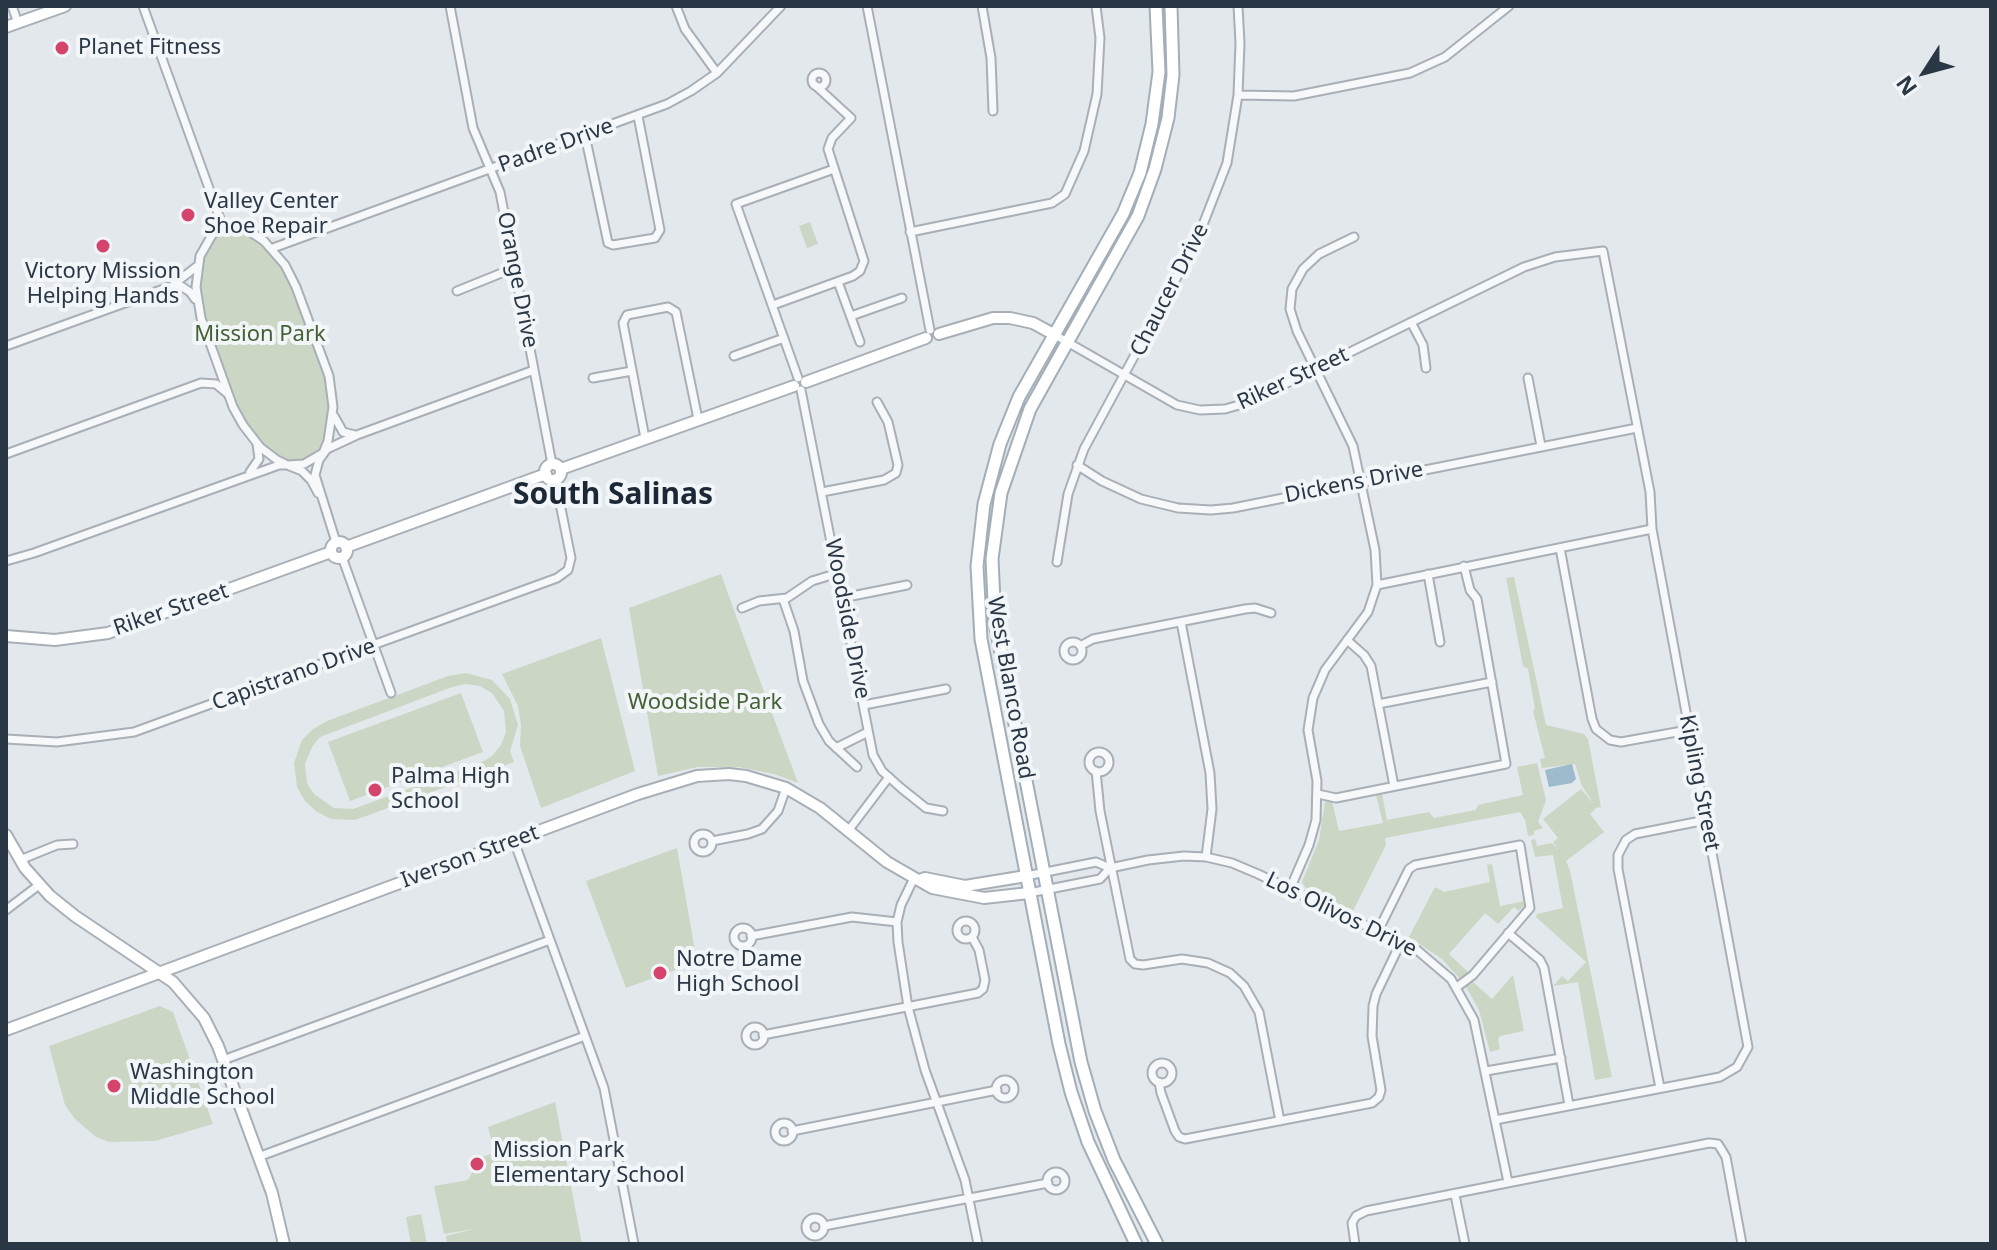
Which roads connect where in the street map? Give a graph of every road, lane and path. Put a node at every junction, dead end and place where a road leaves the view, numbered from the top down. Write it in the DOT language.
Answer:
graph roads {
  1 [pos="12,6"];
  2 [pos="65,6"];
  3 [pos="143,6"];
  4 [pos="450,6"];
  5 [pos="676,6"];
  6 [pos="781,6"];
  7 [pos="867,6"];
  8 [pos="982,6"];
  9 [pos="1096,6"];
  10 [pos="1156,6"];
  11 [pos="1171,6"];
  12 [pos="1238,6"];
  13 [pos="1509,6"];
  14 [pos="18,23"];
  15 [pos="6,27"];
  16 [pos="717,73"];
  17 [pos="815,85"];
  18 [pos="1238,95"];
  19 [pos="993,111"];
  20 [pos="638,116"];
  21 [pos="585,135"];
  22 [pos="492,169"];
  23 [pos="834,169"];
  24 [pos="223,227"];
  25 [pos="910,232"];
  26 [pos="1354,237"];
  27 [pos="301,238"];
  28 [pos="273,248"];
  29 [pos="1603,251"];
  30 [pos="198,264"];
  31 [pos="285,265"];
  32 [pos="514,268"];
  33 [pos="838,282"];
  34 [pos="169,287"];
  35 [pos="457,291"];
  36 [pos="902,298"];
  37 [pos="197,302"];
  38 [pos="773,305"];
  39 [pos="851,316"];
  40 [pos="1411,322"];
  41 [pos="932,334"];
  42 [pos="1055,335"];
  43 [pos="784,338"];
  44 [pos="860,342"];
  45 [pos="1068,343"];
  46 [pos="6,346"];
  47 [pos="734,356"];
  48 [pos="216,359"];
  49 [pos="1426,368"];
  50 [pos="1316,369"];
  51 [pos="534,370"];
  52 [pos="632,371"];
  53 [pos="1126,375"];
  54 [pos="593,378"];
  55 [pos="1528,378"];
  56 [pos="201,383"];
  57 [pos="800,384"];
  58 [pos="229,394"];
  59 [pos="877,402"];
  60 [pos="333,413"];
  61 [pos="698,419"];
  62 [pos="1637,428"];
  63 [pos="357,435"];
  64 [pos="645,438"];
  65 [pos="257,443"];
  66 [pos="1541,446"];
  67 [pos="323,453"];
  68 [pos="6,454"];
  69 [pos="287,465"];
  70 [pos="1077,465"];
  71 [pos="553,472"];
  72 [pos="246,476"];
  73 [pos="1362,482"];
  74 [pos="822,492"];
  75 [pos="318,493"];
  76 [pos="1652,529"];
  77 [pos="1560,548"];
  78 [pos="339,550"];
  79 [pos="6,561"];
  80 [pos="1057,562"];
  81 [pos="1464,566"];
  82 [pos="570,567"];
  83 [pos="838,573"];
  84 [pos="1428,574"];
  85 [pos="907,585"];
  86 [pos="1377,585"];
  87 [pos="842,598"];
  88 [pos="783,599"];
  89 [pos="742,608"];
  90 [pos="1271,613"];
  91 [pos="1181,622"];
  92 [pos="6,636"];
  93 [pos="1347,640"];
  94 [pos="1440,642"];
  95 [pos="374,646"];
  96 [pos="1080,646"];
  97 [pos="1492,682"];
  98 [pos="946,689"];
  99 [pos="391,693"];
  100 [pos="1378,704"];
  101 [pos="864,705"];
  102 [pos="1688,730"];
  103 [pos="868,732"];
  104 [pos="6,739"];
  105 [pos="836,748"];
  106 [pos="857,767"];
  107 [pos="1096,771"];
  108 [pos="889,777"];
  109 [pos="1394,786"];
  110 [pos="786,788"];
  111 [pos="1318,794"];
  112 [pos="943,811"];
  113 [pos="1706,820"];
  114 [pos="848,831"];
  115 [pos="6,835"];
  116 [pos="514,841"];
  117 [pos="712,841"];
  118 [pos="73,844"];
  119 [pos="1206,857"];
  120 [pos="20,860"];
  121 [pos="1110,868"];
  122 [pos="1045,872"];
  123 [pos="1026,876"];
  124 [pos="917,879"];
  125 [pos="39,885"];
  126 [pos="1048,889"];
  127 [pos="1290,889"];
  128 [pos="1029,893"];
  129 [pos="6,910"];
  130 [pos="897,922"];
  131 [pos="1378,931"];
  132 [pos="1508,933"];
  133 [pos="751,936"];
  134 [pos="972,937"];
  135 [pos="550,940"];
  136 [pos="1401,942"];
  137 [pos="161,972"];
  138 [pos="1457,987"];
  139 [pos="908,1007"];
  140 [pos="6,1030"];
  141 [pos="763,1035"];
  142 [pos="585,1036"];
  143 [pos="1561,1058"];
  144 [pos="223,1060"];
  145 [pos="1486,1071"];
  146 [pos="1159,1082"];
  147 [pos="1660,1088"];
  148 [pos="997,1090"];
  149 [pos="938,1102"];
  150 [pos="1569,1105"];
  151 [pos="1495,1120"];
  152 [pos="1280,1121"];
  153 [pos="792,1131"];
  154 [pos="258,1157"];
  155 [pos="1508,1182"];
  156 [pos="1048,1183"];
  157 [pos="1455,1195"];
  158 [pos="970,1197"];
  159 [pos="824,1226"];
  160 [pos="284,1244"];
  161 [pos="634,1244"];
  162 [pos="978,1244"];
  163 [pos="1136,1244"];
  164 [pos="1157,1244"];
  165 [pos="1355,1244"];
  166 [pos="1465,1244"];
  167 [pos="1740,1244"];
  1 -- 14 [label="street"];
  2 -- 14 [label="street"];
  3 -- 24 [label="street"];
  4 -- 22 [label="street, Orange Drive"];
  5 -- 16 [label="street"];
  6 -- 16 [label="street, Padre Drive"];
  7 -- 25 [label="street"];
  8 -- 19 [label="street"];
  9 -- 25 [label="street"];
  10 -- 42 [label="main road, West Blanco Road"];
  11 -- 45 [label="main road, West Blanco Road"];
  12 -- 18 [label="street, Chaucer Drive"];
  13 -- 18 [label="street"];
  14 -- 15 [label="street"];
  16 -- 20 [label="street, Padre Drive"];
  17 -- 23 [label="street"];
  18 -- 53 [label="street, Chaucer Drive"];
  20 -- 21 [label="street, Padre Drive"];
  20 -- 21 [label="street"];
  21 -- 22 [label="street, Padre Drive"];
  22 -- 27 [label="street, Padre Drive"];
  22 -- 32 [label="street, Orange Drive"];
  23 -- 33 [label="street"];
  23 -- 38 [label="street, Woodside Drive"];
  24 -- 28 [label="street"];
  24 -- 30 [label="street"];
  25 -- 41 [label="street"];
  26 -- 50 [label="street"];
  27 -- 28 [label="street, Padre Drive"];
  27 -- 31 [label="street"];
  28 -- 31 [label="street"];
  29 -- 40 [label="street, Riker Street"];
  29 -- 62 [label="street, Kipling Street"];
  30 -- 34 [label="street"];
  30 -- 37 [label="street"];
  31 -- 60 [label="street"];
  32 -- 35 [label="street"];
  32 -- 51 [label="street, Orange Drive"];
  33 -- 38 [label="street"];
  33 -- 39 [label="street"];
  34 -- 37 [label="street"];
  34 -- 46 [label="street"];
  36 -- 39 [label="street"];
  37 -- 48 [label="street"];
  38 -- 43 [label="street, Woodside Drive"];
  39 -- 44 [label="street"];
  40 -- 49 [label="street"];
  40 -- 50 [label="street, Riker Street"];
  41 -- 42 [label="street, Riker Street"];
  41 -- 57 [label="street, Riker Street"];
  42 -- 45 [label="street, Riker Street"];
  42 -- 123 [label="main road, West Blanco Road"];
  43 -- 47 [label="street"];
  43 -- 57 [label="street, Woodside Drive"];
  45 -- 53 [label="street, Riker Street"];
  45 -- 122 [label="main road, West Blanco Road"];
  48 -- 56 [label="street"];
  48 -- 58 [label="street"];
  50 -- 53 [label="street, Riker Street"];
  50 -- 73 [label="street"];
  51 -- 63 [label="street"];
  51 -- 71 [label="street, Orange Drive"];
  52 -- 54 [label="street"];
  52 -- 61 [label="street"];
  52 -- 64 [label="street"];
  53 -- 70 [label="street, Chaucer Drive"];
  55 -- 66 [label="street"];
  56 -- 58 [label="street"];
  56 -- 68 [label="street"];
  57 -- 61 [label="street, Riker Street"];
  57 -- 74 [label="street, Woodside Drive"];
  58 -- 65 [label="street"];
  59 -- 74 [label="street"];
  60 -- 63 [label="street"];
  60 -- 67 [label="street"];
  61 -- 64 [label="street, Riker Street"];
  62 -- 66 [label="street, Dickens Drive"];
  62 -- 76 [label="street, Kipling Street"];
  63 -- 67 [label="street"];
  64 -- 71 [label="street, Riker Street"];
  65 -- 69 [label="street"];
  65 -- 72 [label="street"];
  66 -- 73 [label="street, Dickens Drive"];
  67 -- 69 [label="street"];
  67 -- 75 [label="street"];
  69 -- 72 [label="street"];
  69 -- 75 [label="street"];
  70 -- 73 [label="street, Dickens Drive"];
  70 -- 80 [label="street, Chaucer Drive"];
  71 -- 78 [label="street, Riker Street"];
  71 -- 82 [label="street, Orange Drive"];
  72 -- 79 [label="street"];
  73 -- 86 [label="street"];
  74 -- 83 [label="street, Woodside Drive"];
  75 -- 78 [label="street"];
  76 -- 77 [label="street"];
  76 -- 102 [label="street, Kipling Street"];
  77 -- 81 [label="street"];
  77 -- 102 [label="street"];
  78 -- 92 [label="street, Riker Street"];
  78 -- 95 [label="street"];
  81 -- 84 [label="street"];
  81 -- 97 [label="street"];
  82 -- 95 [label="street, Capistrano Drive"];
  83 -- 87 [label="street, Woodside Drive"];
  83 -- 88 [label="street"];
  84 -- 86 [label="street"];
  84 -- 94 [label="street"];
  85 -- 87 [label="street"];
  86 -- 93 [label="street"];
  87 -- 101 [label="street, Woodside Drive"];
  88 -- 89 [label="street"];
  88 -- 105 [label="street"];
  90 -- 91 [label="street"];
  91 -- 96 [label="street"];
  91 -- 119 [label="street"];
  93 -- 100 [label="street"];
  93 -- 111 [label="street"];
  95 -- 99 [label="street"];
  95 -- 104 [label="street, Capistrano Drive"];
  97 -- 100 [label="street"];
  97 -- 109 [label="street"];
  98 -- 101 [label="street"];
  100 -- 109 [label="street"];
  101 -- 103 [label="street, Woodside Drive"];
  102 -- 113 [label="street, Kipling Street"];
  103 -- 105 [label="street"];
  103 -- 108 [label="street, Woodside Drive"];
  105 -- 106 [label="street"];
  107 -- 121 [label="street"];
  108 -- 112 [label="street"];
  108 -- 114 [label="street"];
  109 -- 111 [label="street"];
  110 -- 114 [label="street, Iverson Street"];
  110 -- 116 [label="street, Iverson Street"];
  110 -- 117 [label="street"];
  111 -- 127 [label="street"];
  113 -- 147 [label="street, Kipling Street"];
  113 -- 147 [label="street"];
  114 -- 124 [label="street, Iverson Street"];
  115 -- 120 [label="street"];
  116 -- 135 [label="street"];
  116 -- 137 [label="street, Iverson Street"];
  118 -- 120 [label="street"];
  119 -- 121 [label="street, Los Olivos Drive"];
  119 -- 127 [label="street, Los Olivos Drive"];
  120 -- 125 [label="street"];
  121 -- 122 [label="street, Los Olivos Drive"];
  121 -- 126 [label="street, Los Olivos Drive"];
  121 -- 152 [label="street"];
  122 -- 123 [label="street, Los Olivos Drive"];
  122 -- 126 [label="main road, West Blanco Road"];
  123 -- 124 [label="street, Iverson Street"];
  123 -- 128 [label="main road, West Blanco Road"];
  124 -- 128 [label="street, Iverson Street"];
  124 -- 130 [label="street"];
  125 -- 129 [label="street"];
  125 -- 137 [label="street"];
  126 -- 128 [label="street, Los Olivos Drive"];
  126 -- 164 [label="main road, West Blanco Road"];
  127 -- 131 [label="street, Los Olivos Drive"];
  128 -- 163 [label="main road, West Blanco Road"];
  130 -- 133 [label="street"];
  130 -- 139 [label="street"];
  131 -- 132 [label="street"];
  131 -- 136 [label="street, Los Olivos Drive"];
  132 -- 138 [label="street"];
  132 -- 143 [label="street"];
  134 -- 139 [label="street"];
  135 -- 142 [label="street"];
  135 -- 144 [label="street"];
  136 -- 138 [label="street, Los Olivos Drive"];
  136 -- 152 [label="street"];
  137 -- 140 [label="street, Iverson Street"];
  137 -- 144 [label="street"];
  138 -- 145 [label="street, Los Olivos Drive"];
  139 -- 141 [label="street"];
  139 -- 149 [label="street"];
  142 -- 154 [label="street"];
  142 -- 161 [label="street"];
  143 -- 145 [label="street"];
  143 -- 150 [label="street"];
  144 -- 154 [label="street"];
  145 -- 151 [label="street, Los Olivos Drive"];
  146 -- 152 [label="street"];
  147 -- 150 [label="street, Kipling Street"];
  148 -- 149 [label="street"];
  149 -- 153 [label="street"];
  149 -- 158 [label="street"];
  150 -- 151 [label="street, Kipling Street"];
  151 -- 155 [label="street, Los Olivos Drive"];
  154 -- 160 [label="street"];
  155 -- 157 [label="street"];
  155 -- 167 [label="street"];
  156 -- 158 [label="street"];
  157 -- 165 [label="street"];
  157 -- 166 [label="street"];
  158 -- 159 [label="street"];
  158 -- 162 [label="street"];
}
